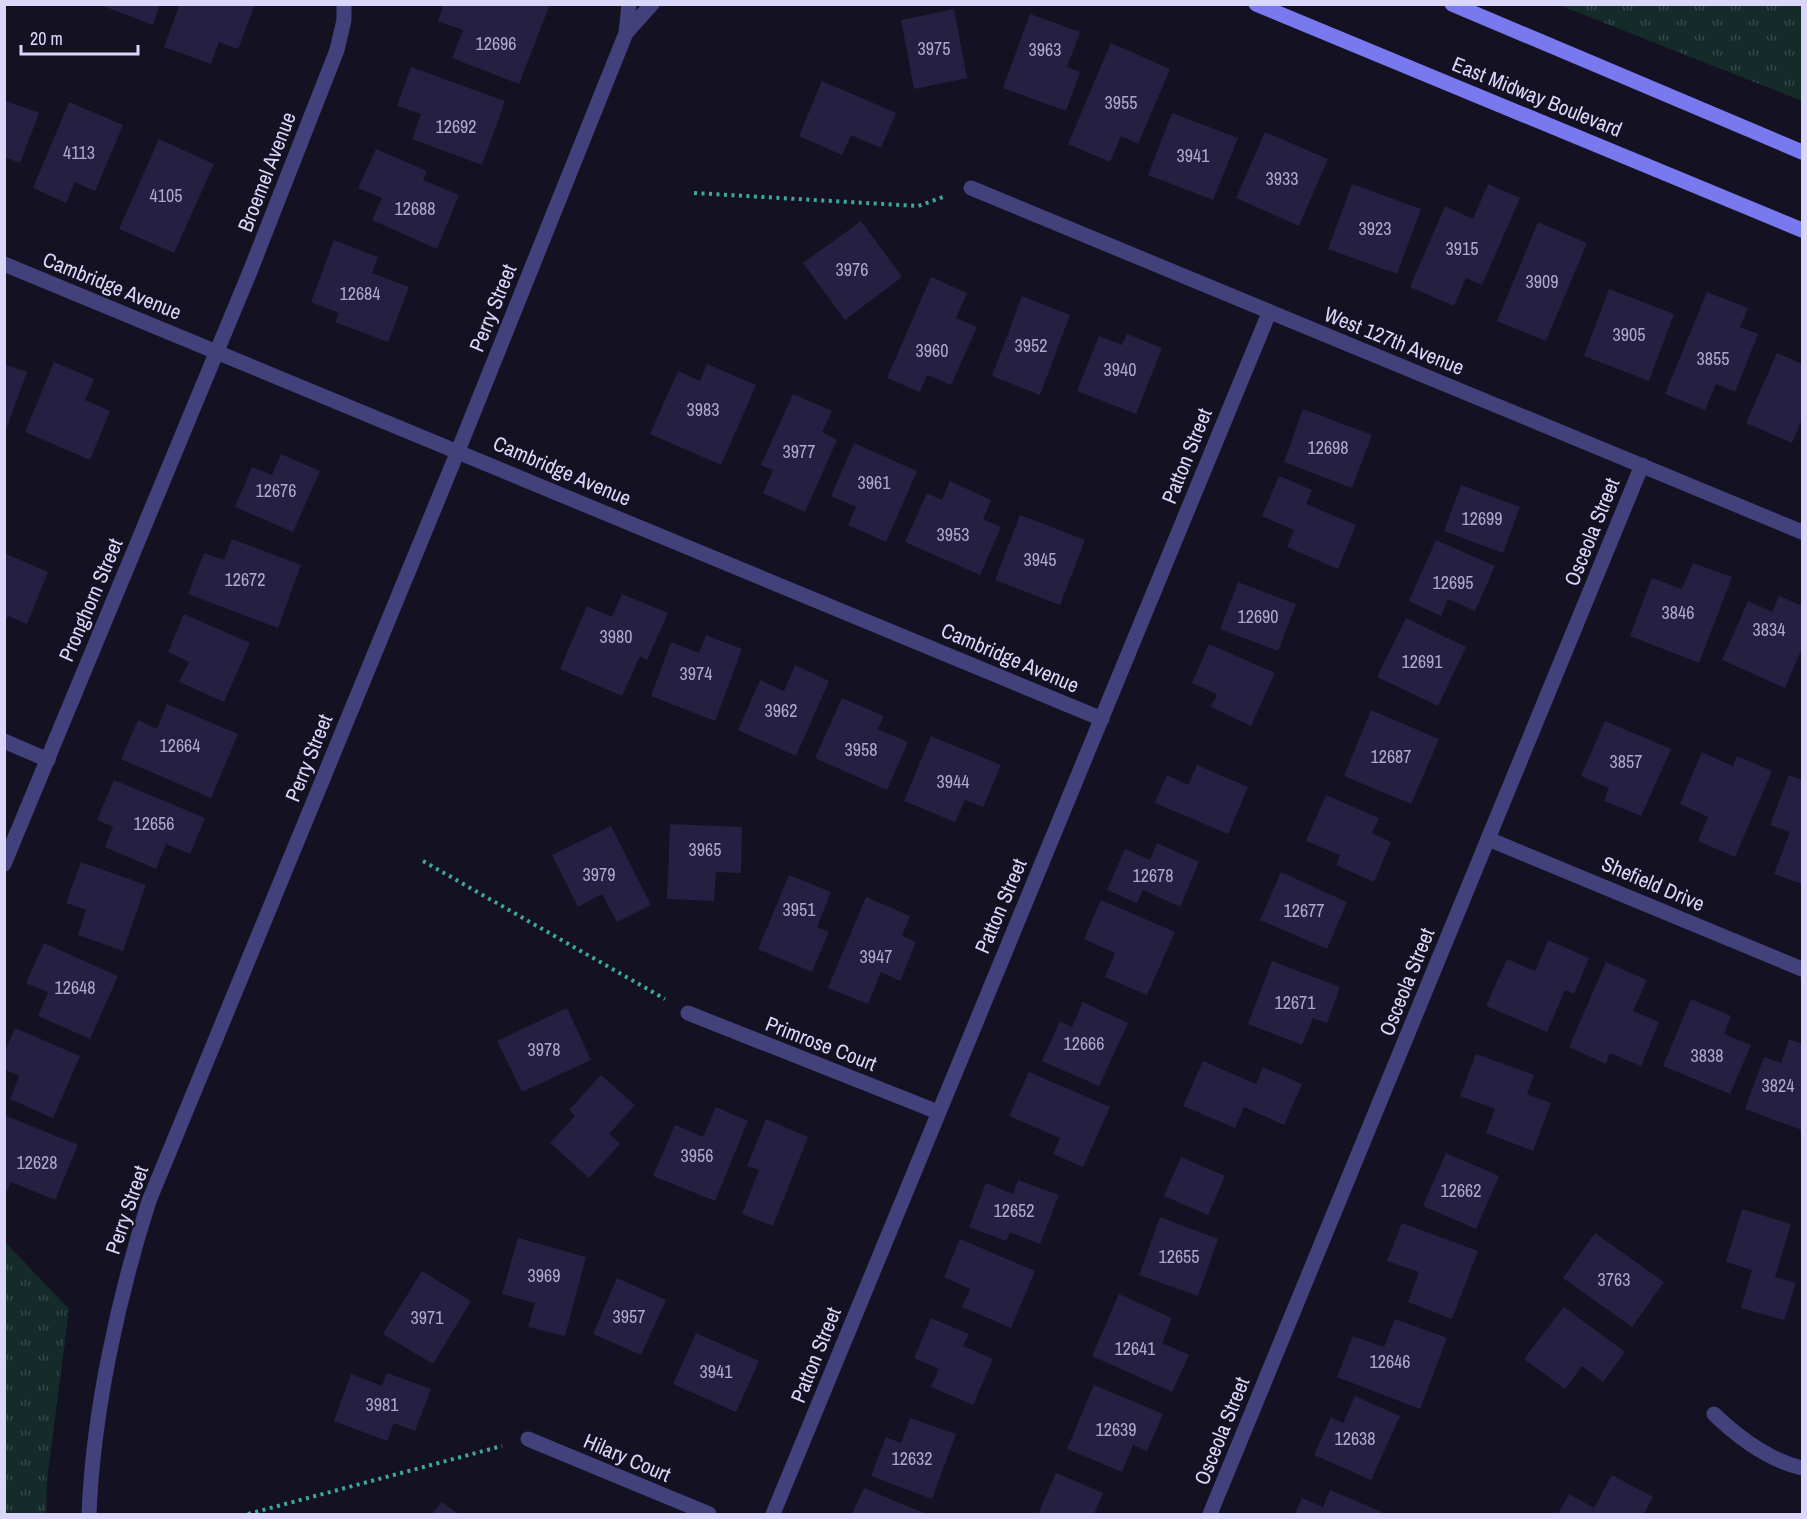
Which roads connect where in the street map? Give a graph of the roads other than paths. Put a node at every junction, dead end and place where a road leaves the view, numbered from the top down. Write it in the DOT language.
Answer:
graph roads {
  1 [pos="344,4"];
  2 [pos="629,4"];
  3 [pos="652,4"];
  4 [pos="1256,4"];
  5 [pos="1452,4"];
  6 [pos="626,33"];
  7 [pos="1803,152"];
  8 [pos="971,188"];
  9 [pos="1803,230"];
  10 [pos="4,264"];
  11 [pos="1269,313"];
  12 [pos="217,352"];
  13 [pos="458,451"];
  14 [pos="1642,465"];
  15 [pos="1803,532"];
  16 [pos="1102,719"];
  17 [pos="4,741"];
  18 [pos="48,760"];
  19 [pos="1488,838"];
  20 [pos="4,864"];
  21 [pos="1803,969"];
  22 [pos="688,1013"];
  23 [pos="938,1112"];
  24 [pos="1714,1414"];
  25 [pos="528,1439"];
  26 [pos="1803,1468"];
  27 [pos="89,1515"];
  28 [pos="709,1515"];
  29 [pos="773,1515"];
  30 [pos="1210,1515"];
  1 -- 12 [label="street, Broemel Avenue"];
  2 -- 6 [label="street, Perry Street"];
  3 -- 6 [label="street, Perry Street"];
  4 -- 9 [label="main road, East Midway Boulevard"];
  5 -- 7 [label="main road"];
  6 -- 13 [label="street, Perry Street"];
  8 -- 11 [label="street, West 127th Avenue"];
  10 -- 12 [label="street, Cambridge Avenue"];
  11 -- 14 [label="street, West 127th Avenue"];
  11 -- 16 [label="street, Patton Street"];
  12 -- 13 [label="street, Cambridge Avenue"];
  12 -- 18 [label="street, Pronghorn Street"];
  13 -- 16 [label="street, Cambridge Avenue"];
  13 -- 27 [label="street, Perry Street"];
  14 -- 15 [label="street, West 127th Avenue"];
  14 -- 19 [label="street, Osceola Street"];
  16 -- 23 [label="street, Patton Street"];
  17 -- 18 [label="street"];
  18 -- 20 [label="street, Pronghorn Street"];
  19 -- 21 [label="street, Shefield Drive"];
  19 -- 30 [label="street, Osceola Street"];
  22 -- 23 [label="street, Primrose Court"];
  23 -- 29 [label="street, Patton Street"];
  24 -- 26 [label="street"];
  25 -- 28 [label="street, Hilary Court"];
}
